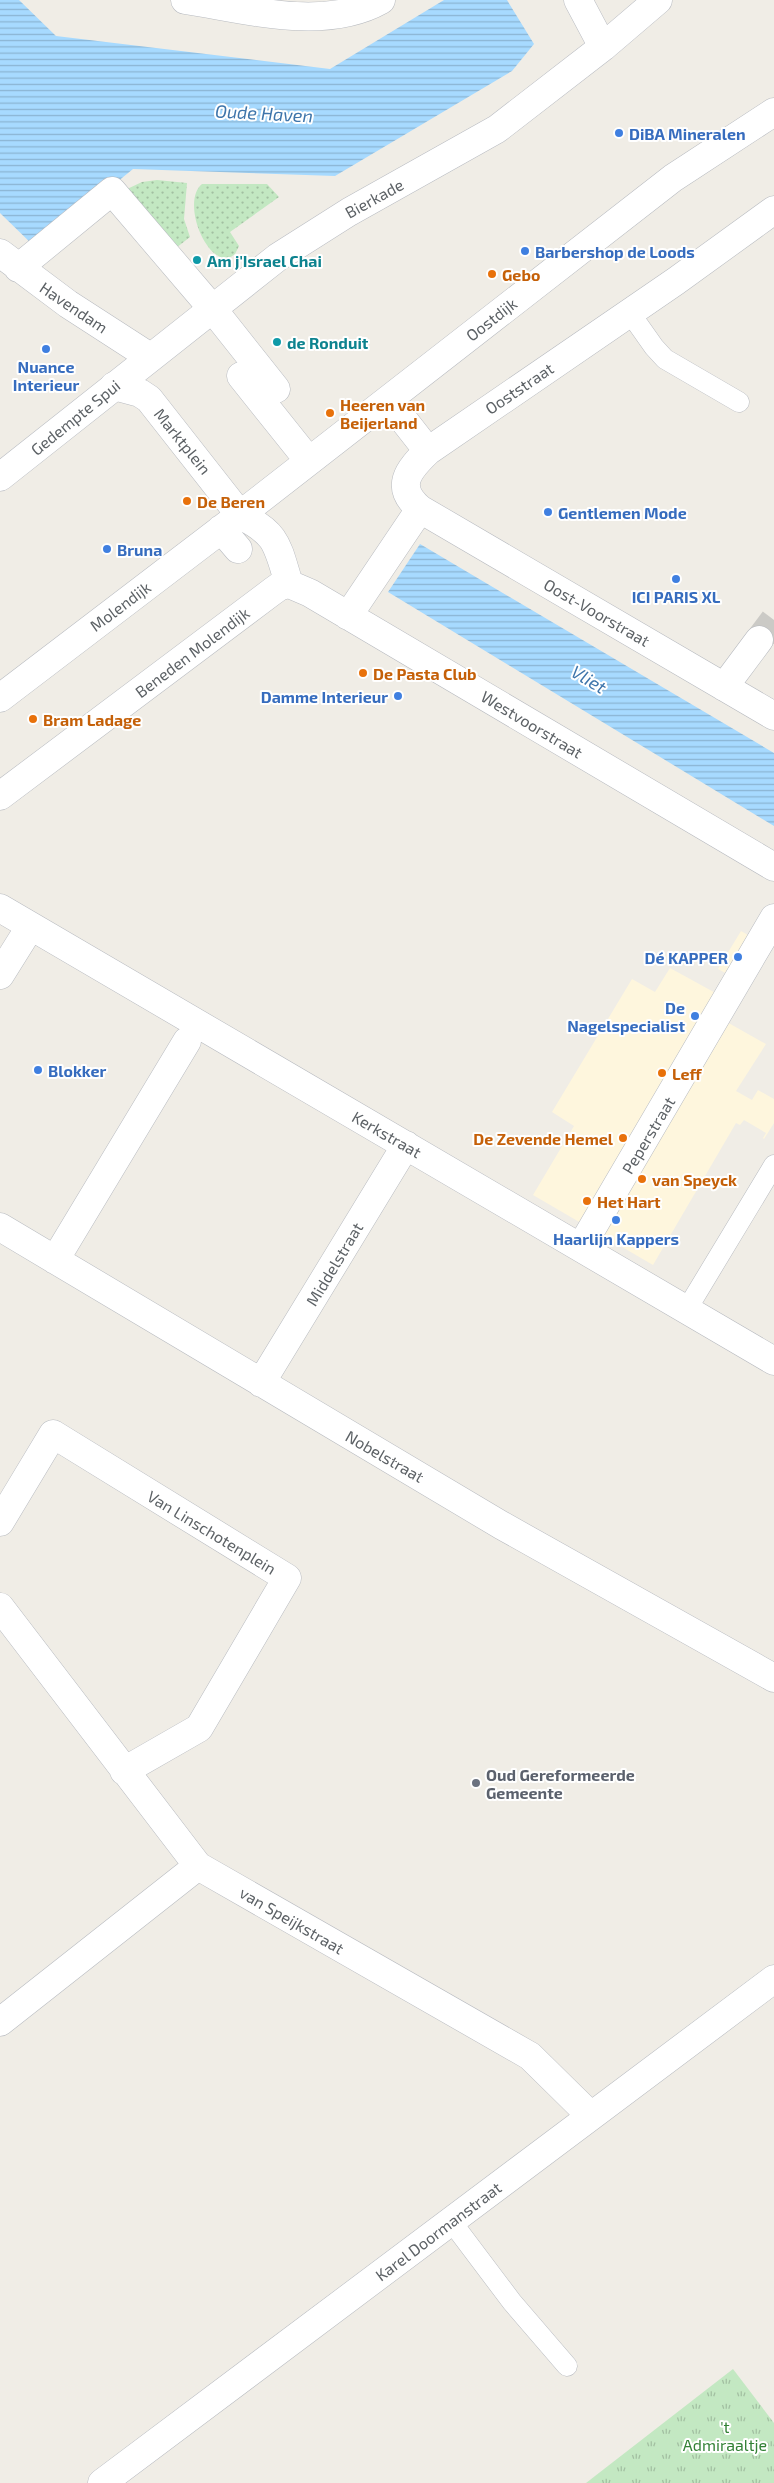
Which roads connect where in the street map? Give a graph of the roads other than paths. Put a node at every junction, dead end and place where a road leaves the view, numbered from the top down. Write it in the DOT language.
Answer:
graph roads {
  1 [pos="185,0"];
  2 [pos="381,0"];
  3 [pos="578,0"];
  4 [pos="658,0"];
  5 [pos="603,47"];
  6 [pos="774,112"];
  7 [pos="767,224"];
  8 [pos="9,260"];
  9 [pos="630,313"];
  10 [pos="216,314"];
  11 [pos="150,356"];
  12 [pos="114,386"];
  13 [pos="276,389"];
  14 [pos="388,400"];
  15 [pos="739,402"];
  16 [pos="428,450"];
  17 [pos="309,461"];
  18 [pos="0,477"];
  19 [pos="420,508"];
  20 [pos="233,531"];
  21 [pos="289,584"];
  22 [pos="348,616"];
  23 [pos="759,640"];
  24 [pos="724,687"];
  25 [pos="0,698"];
  26 [pos="774,716"];
  27 [pos="0,796"];
  28 [pos="774,867"];
  29 [pos="0,908"];
  30 [pos="774,918"];
  31 [pos="30,927"];
  32 [pos="0,976"];
  33 [pos="187,1041"];
  34 [pos="406,1145"];
  35 [pos="774,1165"];
  36 [pos="0,1228"];
  37 [pos="581,1247"];
  38 [pos="55,1260"];
  39 [pos="688,1309"];
  40 [pos="774,1361"];
  41 [pos="261,1383"];
  42 [pos="0,1522"];
  43 [pos="0,1607"];
  44 [pos="774,1678"];
  45 [pos="124,1771"];
  46 [pos="198,1866"];
  47 [pos="774,1979"];
  48 [pos="0,2022"];
  49 [pos="592,2116"];
  50 [pos="451,2221"];
  51 [pos="567,2366"];
  52 [pos="102,2483"];
  1 -- 2 [label="street"];
  3 -- 5 [label="street"];
  4 -- 5 [label="street, Bierkade"];
  5 -- 10 [label="street, Bierkade"];
  6 -- 14 [label="street, Oostdijk"];
  7 -- 9 [label="street, Ooststraat"];
  8 -- 10 [label="street"];
  8 -- 11 [label="street, Havendam"];
  9 -- 15 [label="lane"];
  9 -- 16 [label="street, Ooststraat"];
  10 -- 11 [label="street, Bierkade"];
  10 -- 13 [label="street"];
  10 -- 17 [label="street"];
  11 -- 12 [label="street, Gedempte Spui"];
  12 -- 18 [label="street, Gedempte Spui"];
  12 -- 20 [label="street, Marktplein"];
  14 -- 16 [label="street"];
  14 -- 17 [label="street, Oostdijk"];
  16 -- 19 [label="street, Ooststraat"];
  17 -- 20 [label="street"];
  19 -- 22 [label="street"];
  19 -- 24 [label="street, Oost-Voorstraat"];
  20 -- 21 [label="street, Marktplein"];
  20 -- 25 [label="street, Molendijk"];
  21 -- 22 [label="street, Westvoorstraat"];
  21 -- 27 [label="street, Beneden Molendijk"];
  22 -- 28 [label="street, Westvoorstraat"];
  23 -- 24 [label="street"];
  24 -- 26 [label="street, Oost-Voorstraat"];
  29 -- 31 [label="street, Kerkstraat"];
  30 -- 37 [label="street, Peperstraat"];
  31 -- 32 [label="street"];
  31 -- 34 [label="street, Kerkstraat"];
  33 -- 38 [label="street"];
  34 -- 37 [label="street, Kerkstraat"];
  34 -- 41 [label="street, Middelstraat"];
  35 -- 39 [label="lane"];
  36 -- 38 [label="street, Nobelstraat"];
  37 -- 39 [label="street, Kerkstraat"];
  38 -- 41 [label="street, Nobelstraat"];
  39 -- 40 [label="street, Kerkstraat"];
  41 -- 44 [label="street, Nobelstraat"];
  42 -- 45 [label="street, Van Linschotenplein"];
  43 -- 45 [label="street"];
  45 -- 46 [label="street"];
  46 -- 48 [label="street"];
  46 -- 49 [label="street, van Speijkstraat"];
  47 -- 49 [label="street, Karel Doormanstraat"];
  49 -- 50 [label="street, Karel Doormanstraat"];
  50 -- 51 [label="lane"];
  50 -- 52 [label="street, Karel Doormanstraat"];
}
